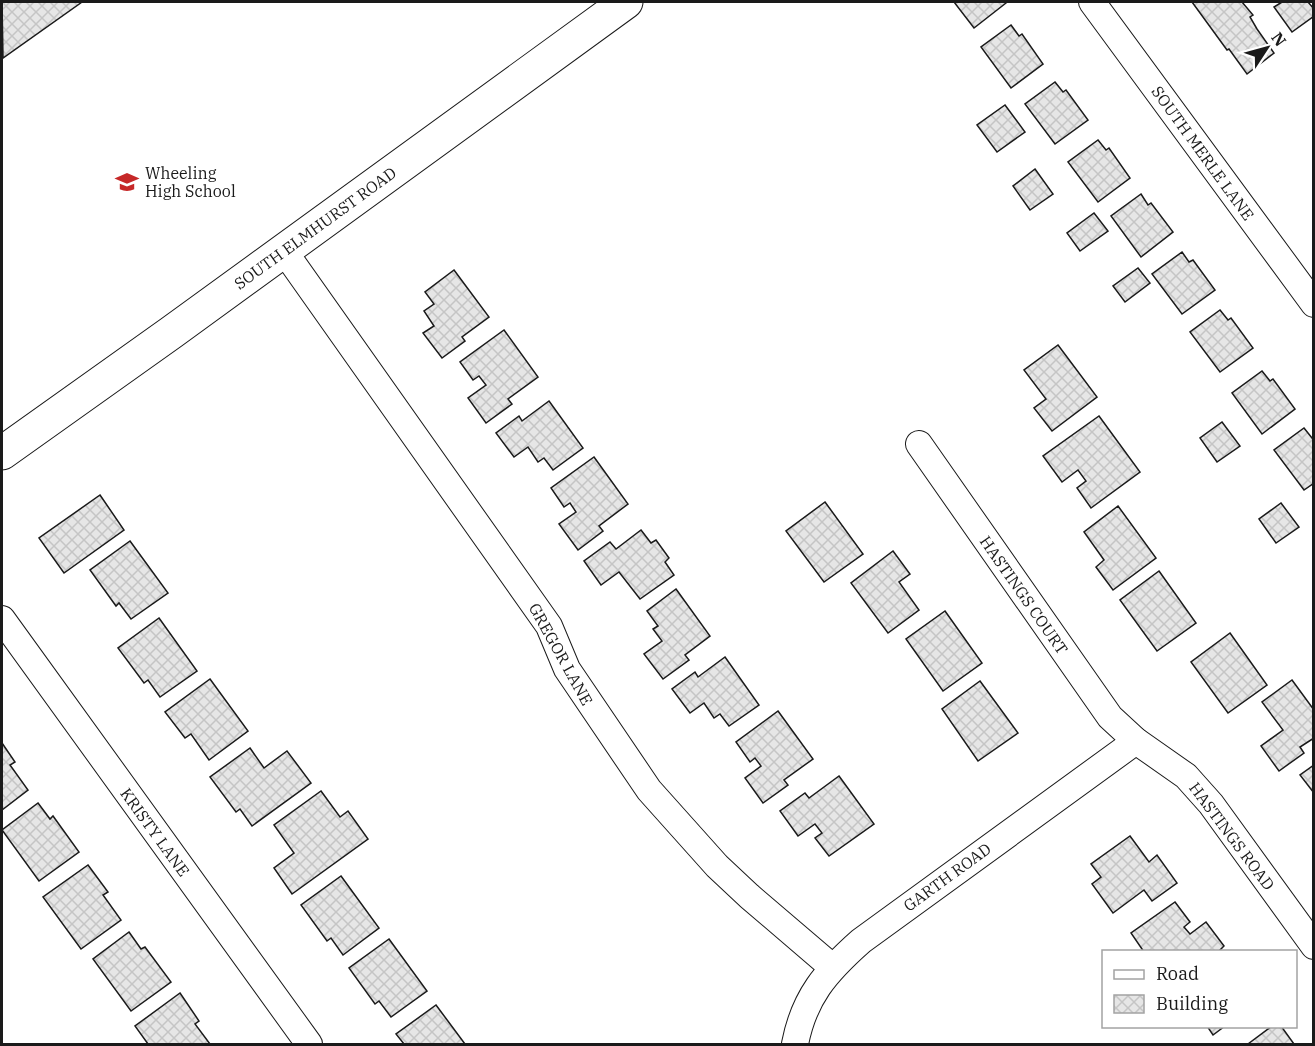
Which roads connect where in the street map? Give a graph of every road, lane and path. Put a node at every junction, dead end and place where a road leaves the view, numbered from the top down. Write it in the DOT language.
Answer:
graph roads {
  1 [pos="626,2"];
  2 [pos="1092,2"];
  3 [pos="284,251"];
  4 [pos="1310,293"];
  5 [pos="918,444"];
  6 [pos="2,453"];
  7 [pos="2,619"];
  8 [pos="1136,741"];
  9 [pos="1314,946"];
  10 [pos="832,967"];
  11 [pos="309,1044"];
  12 [pos="795,1044"];
  1 -- 3 [label="main road, SOUTH ELMHURST ROAD"];
  2 -- 4 [label="street, SOUTH MERLE LANE"];
  3 -- 6 [label="main road, SOUTH ELMHURST ROAD"];
  3 -- 10 [label="street, GREGOR LANE"];
  5 -- 8 [label="street, HASTINGS COURT"];
  7 -- 11 [label="street, KRISTY LANE"];
  8 -- 9 [label="street, HASTINGS ROAD"];
  8 -- 10 [label="street, GARTH ROAD"];
  10 -- 12 [label="street, GARTH ROAD"];
}
